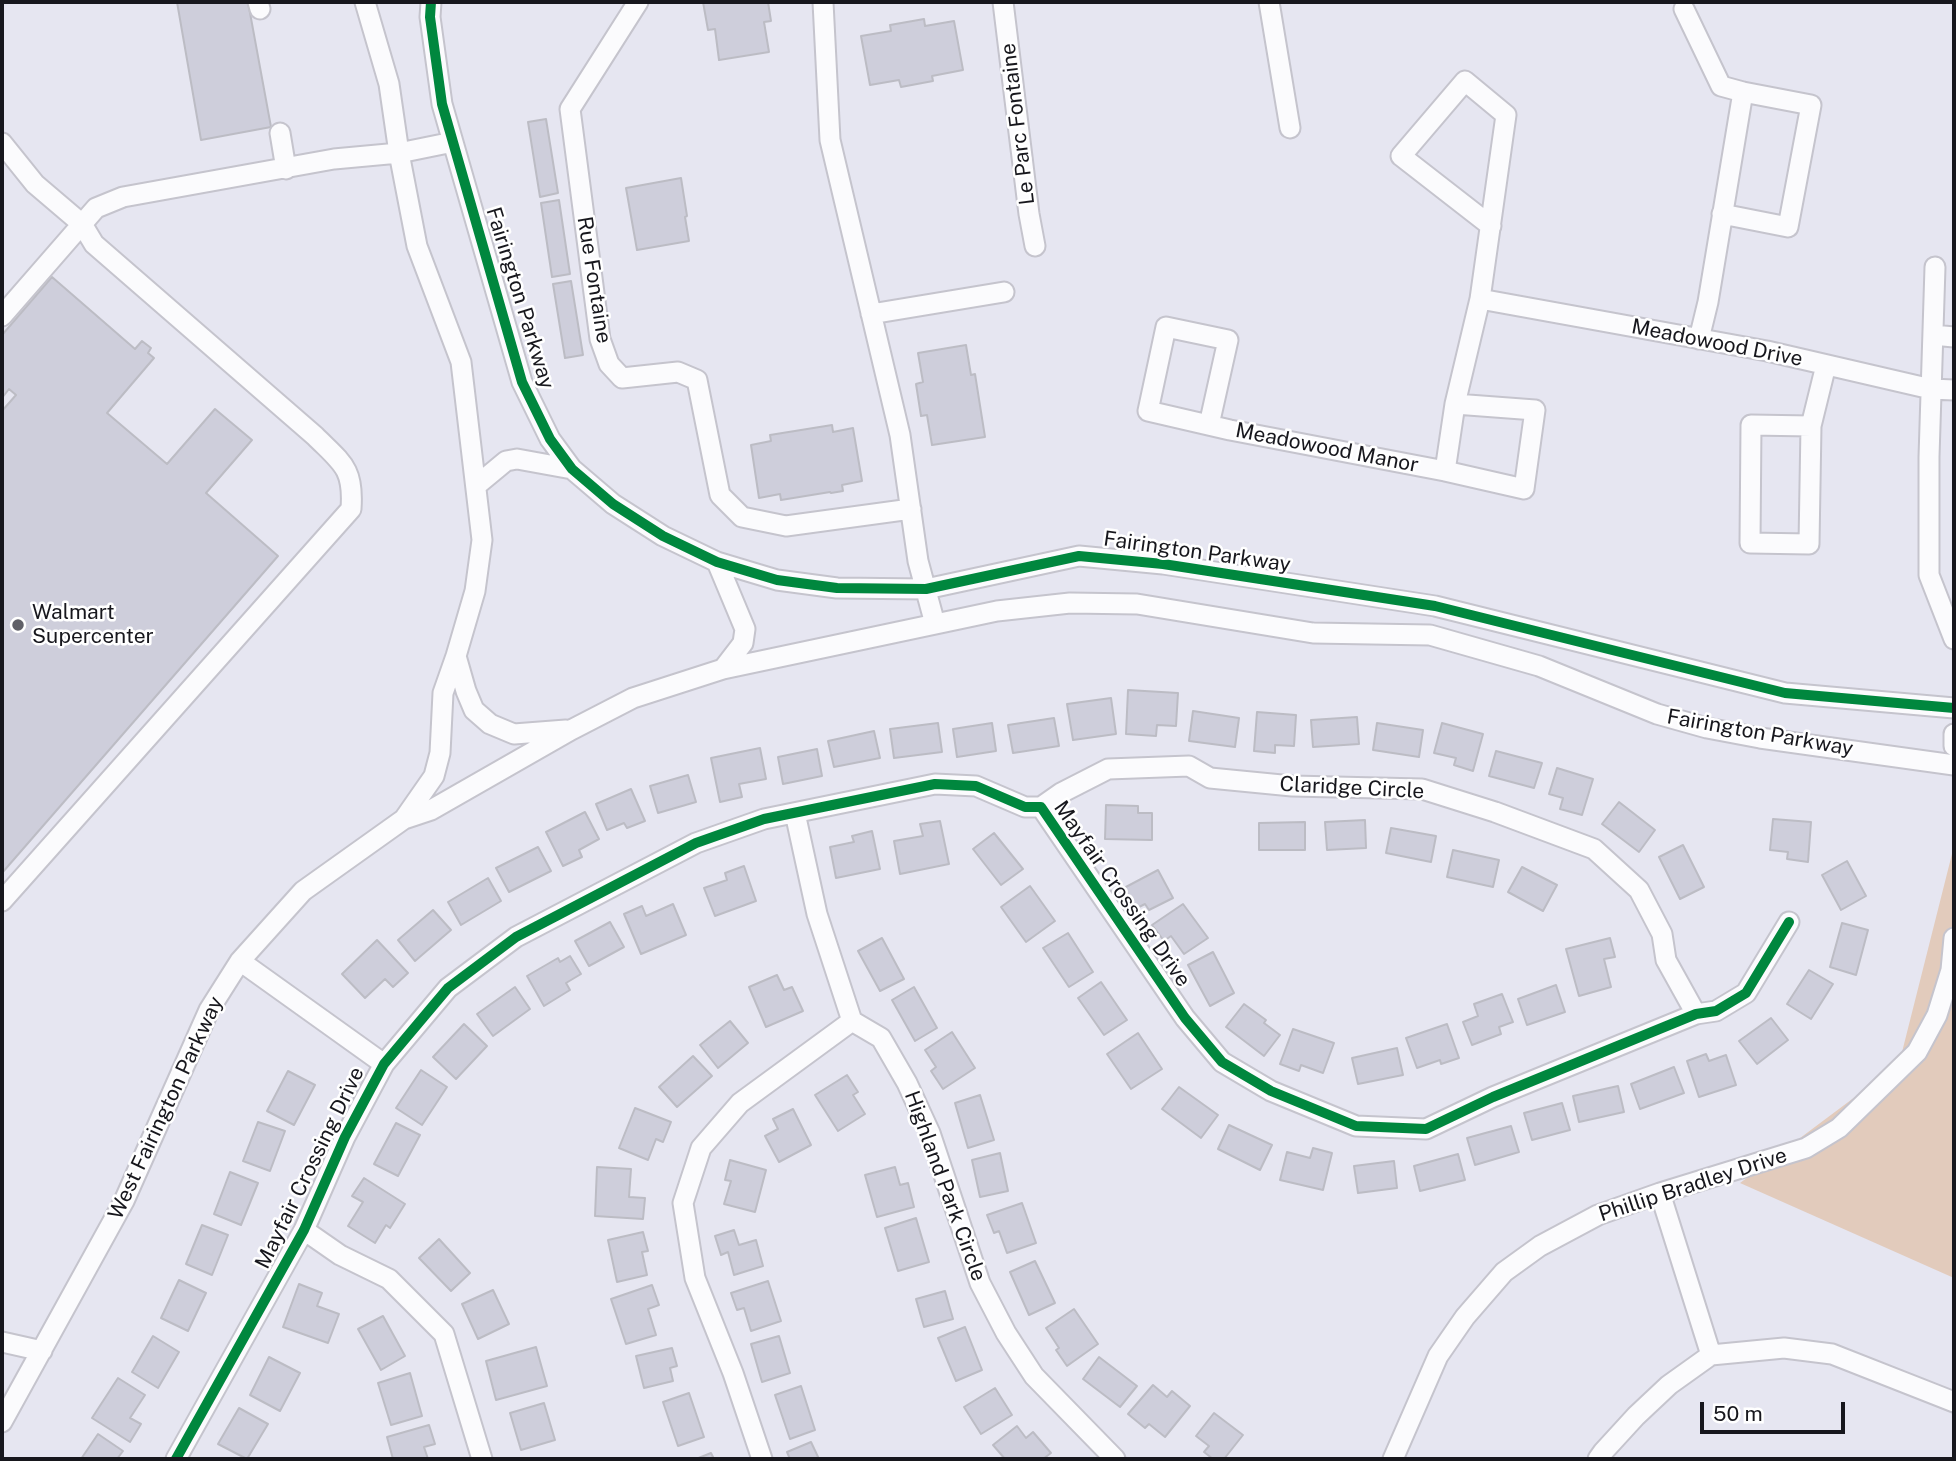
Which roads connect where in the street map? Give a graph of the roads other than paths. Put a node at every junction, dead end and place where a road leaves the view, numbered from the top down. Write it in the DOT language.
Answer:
graph roads {
  1 [pos="365,2"];
  2 [pos="431,2"];
  3 [pos="638,2"];
  4 [pos="823,2"];
  5 [pos="1003,2"];
  6 [pos="1269,2"];
  7 [pos="1688,4"];
  8 [pos="1743,92"];
  9 [pos="1290,128"];
  10 [pos="280,133"];
  11 [pos="453,142"];
  12 [pos="2,143"];
  13 [pos="399,153"];
  14 [pos="286,169"];
  15 [pos="1722,214"];
  16 [pos="82,224"];
  17 [pos="1491,226"];
  18 [pos="1035,246"];
  19 [pos="1935,267"];
  20 [pos="1004,292"];
  21 [pos="1480,299"];
  22 [pos="871,314"];
  23 [pos="2,316"];
  24 [pos="1933,335"];
  25 [pos="1954,337"];
  26 [pos="1699,339"];
  27 [pos="1826,365"];
  28 [pos="1931,389"];
  29 [pos="1954,390"];
  30 [pos="1455,404"];
  31 [pos="1209,425"];
  32 [pos="1811,426"];
  33 [pos="572,469"];
  34 [pos="1445,471"];
  35 [pos="477,485"];
  36 [pos="911,509"];
  37 [pos="717,562"];
  38 [pos="926,589"];
  39 [pos="935,624"];
  40 [pos="1954,639"];
  41 [pos="456,656"];
  42 [pos="723,669"];
  43 [pos="1954,708"];
  44 [pos="571,730"];
  45 [pos="1954,734"];
  46 [pos="1954,746"];
  47 [pos="1954,765"];
  48 [pos="1041,807"];
  49 [pos="795,813"];
  50 [pos="404,819"];
  51 [pos="2,901"];
  52 [pos="1789,922"];
  53 [pos="1954,938"];
  54 [pos="240,961"];
  55 [pos="1696,1014"];
  56 [pos="852,1021"];
  57 [pos="384,1064"];
  58 [pos="1660,1193"];
  59 [pos="304,1230"];
  60 [pos="2,1342"];
  61 [pos="42,1351"];
  62 [pos="1711,1355"];
  63 [pos="1954,1402"];
  64 [pos="2,1422"];
  65 [pos="176,1459"];
  66 [pos="482,1459"];
  67 [pos="762,1459"];
  68 [pos="1113,1459"];
  69 [pos="1393,1459"];
  70 [pos="1598,1459"];
  1 -- 13 [label="street"];
  2 -- 11 [label="street, Fairington Parkway"];
  3 -- 36 [label="street, Rue Fontaine"];
  4 -- 22 [label="street"];
  5 -- 18 [label="street, Le Parc Fontaine"];
  6 -- 9 [label="street"];
  7 -- 8 [label="street"];
  8 -- 15 [label="street"];
  8 -- 15 [label="street"];
  10 -- 14 [label="street"];
  11 -- 13 [label="street"];
  11 -- 33 [label="street, Fairington Parkway"];
  12 -- 16 [label="street"];
  13 -- 14 [label="street"];
  13 -- 35 [label="street"];
  14 -- 16 [label="street"];
  15 -- 26 [label="street"];
  16 -- 23 [label="street"];
  16 -- 51 [label="street"];
  17 -- 17 [label="street, Meadowood Manor"];
  17 -- 21 [label="street, Meadowood Manor"];
  19 -- 24 [label="street"];
  20 -- 22 [label="street"];
  21 -- 26 [label="street, Meadowood Drive"];
  21 -- 30 [label="street, Meadowood Manor"];
  22 -- 36 [label="street"];
  24 -- 25 [label="street"];
  24 -- 28 [label="street"];
  26 -- 27 [label="street, Meadowood Drive"];
  27 -- 28 [label="street, Meadowood Drive"];
  27 -- 32 [label="street"];
  28 -- 29 [label="street, Meadowood Drive"];
  28 -- 40 [label="street"];
  30 -- 34 [label="street, Meadowood Manor"];
  30 -- 34 [label="street, Meadowood Manor"];
  31 -- 31 [label="street, Meadowood Manor"];
  31 -- 34 [label="street, Meadowood Manor"];
  32 -- 32 [label="street"];
  33 -- 35 [label="street"];
  33 -- 37 [label="street, Fairington Parkway"];
  35 -- 41 [label="street, West Fairington Parkway"];
  36 -- 38 [label="street"];
  37 -- 38 [label="street, Fairington Parkway"];
  37 -- 42 [label="street"];
  38 -- 39 [label="street"];
  38 -- 43 [label="street, Fairington Parkway"];
  39 -- 42 [label="street, Fairington Parkway"];
  39 -- 47 [label="street, Fairington Parkway"];
  41 -- 44 [label="street"];
  41 -- 50 [label="street, West Fairington Parkway"];
  42 -- 44 [label="street, Fairington Parkway"];
  44 -- 50 [label="street, Fairington Parkway"];
  45 -- 46 [label="street"];
  48 -- 49 [label="street, Mayfair Crossing Drive"];
  48 -- 55 [label="street, Claridge Circle"];
  48 -- 55 [label="street, Mayfair Crossing Drive"];
  49 -- 56 [label="street"];
  49 -- 57 [label="street, Mayfair Crossing Drive"];
  50 -- 54 [label="street, West Fairington Parkway"];
  52 -- 55 [label="street, Mayfair Crossing Drive"];
  53 -- 58 [label="street, Phillip Bradley Drive"];
  54 -- 57 [label="street"];
  54 -- 61 [label="street, West Fairington Parkway"];
  56 -- 67 [label="street"];
  56 -- 68 [label="street, Highland Park Circle"];
  57 -- 59 [label="street, Mayfair Crossing Drive"];
  58 -- 62 [label="street"];
  58 -- 69 [label="street, Phillip Bradley Drive"];
  59 -- 65 [label="street, Mayfair Crossing Drive"];
  59 -- 66 [label="street"];
  60 -- 61 [label="street"];
  61 -- 64 [label="street, West Fairington Parkway"];
  62 -- 63 [label="street"];
  62 -- 70 [label="street"];
}
